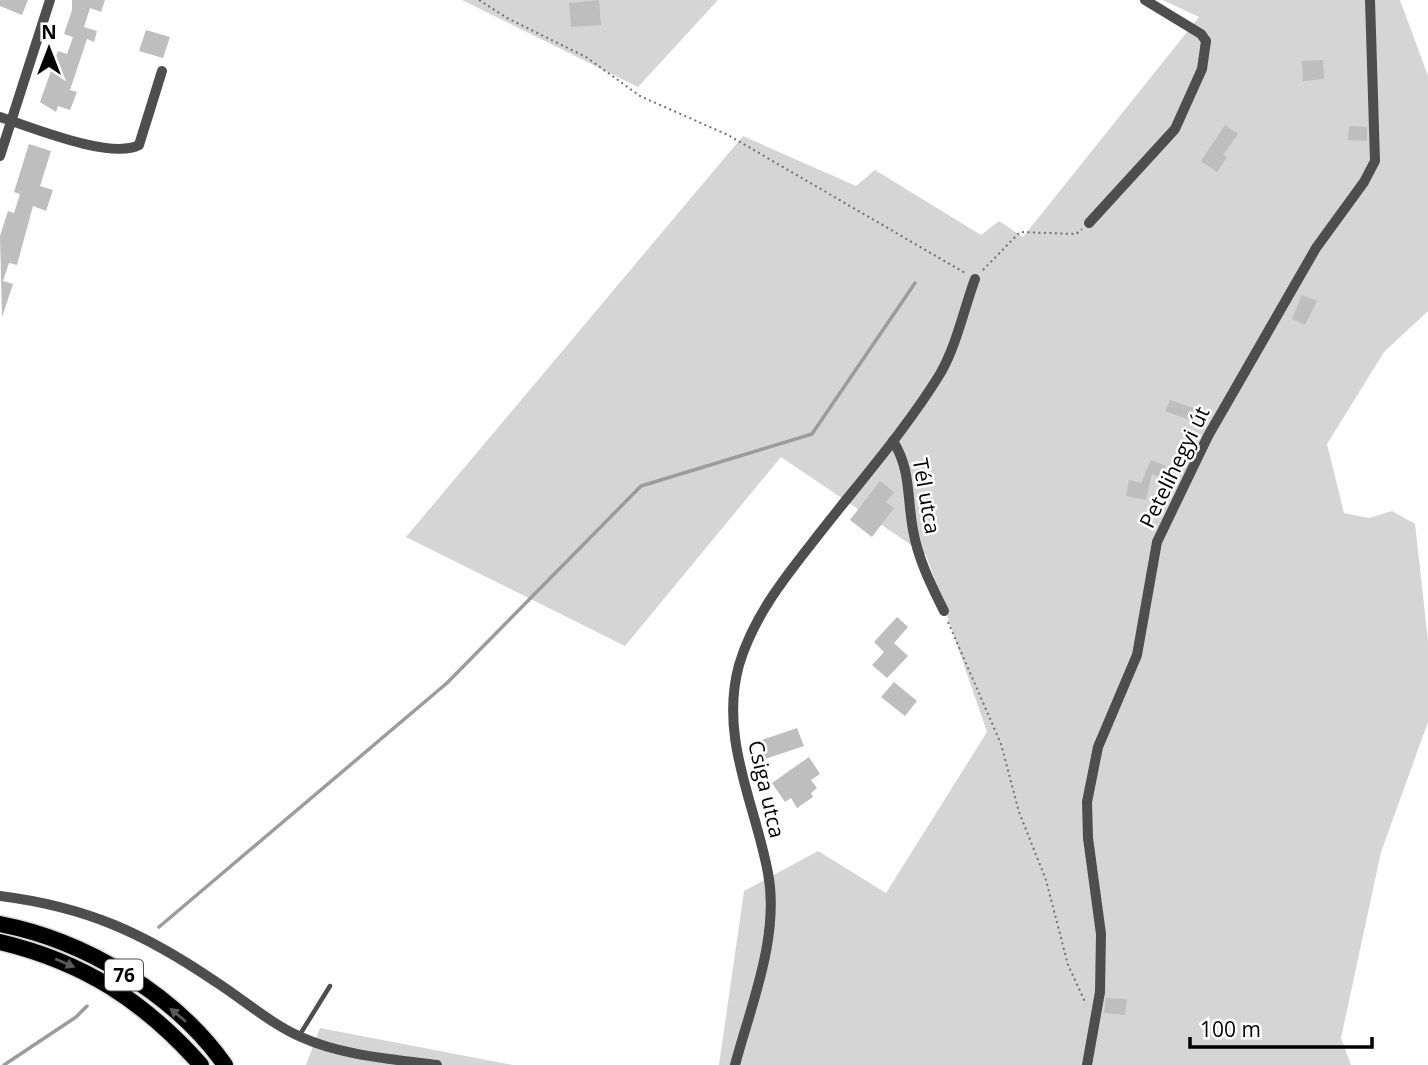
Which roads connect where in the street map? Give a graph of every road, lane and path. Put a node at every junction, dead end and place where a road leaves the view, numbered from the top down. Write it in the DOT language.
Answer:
graph roads {
  1 [pos="50,0"];
  2 [pos="479,0"];
  3 [pos="1144,0"];
  4 [pos="1370,0"];
  5 [pos="162,71"];
  6 [pos="0,117"];
  7 [pos="11,121"];
  8 [pos="0,156"];
  9 [pos="1089,223"];
  10 [pos="975,279"];
  11 [pos="893,441"];
  12 [pos="944,611"];
  13 [pos="0,896"];
  14 [pos="0,924"];
  15 [pos="0,942"];
  16 [pos="330,986"];
  17 [pos="1095,1022"];
  18 [pos="299,1036"];
  19 [pos="394,1062"];
  20 [pos="201,1065"];
  21 [pos="225,1065"];
  22 [pos="437,1065"];
  23 [pos="736,1065"];
  24 [pos="1087,1065"];
  1 -- 7 [label="street"];
  2 -- 10 [label="path"];
  3 -- 9 [label="street"];
  4 -- 17 [label="street, Petelihegyi út"];
  5 -- 7 [label="street"];
  6 -- 7 [label="street"];
  7 -- 8 [label="street"];
  9 -- 10 [label="path"];
  10 -- 11 [label="street, Tél utca"];
  11 -- 12 [label="street, Tél utca"];
  11 -- 23 [label="street, Csiga utca"];
  12 -- 17 [label="path"];
  13 -- 18 [label="street"];
  21 -- 14 [label="main road, 76, one-way"];
  15 -- 20 [label="main road, 76, one-way"];
  16 -- 18 [label="lane"];
  17 -- 24 [label="street, Petelihegyi út"];
  18 -- 19 [label="street"];
  19 -- 22 [label="street"];
}
